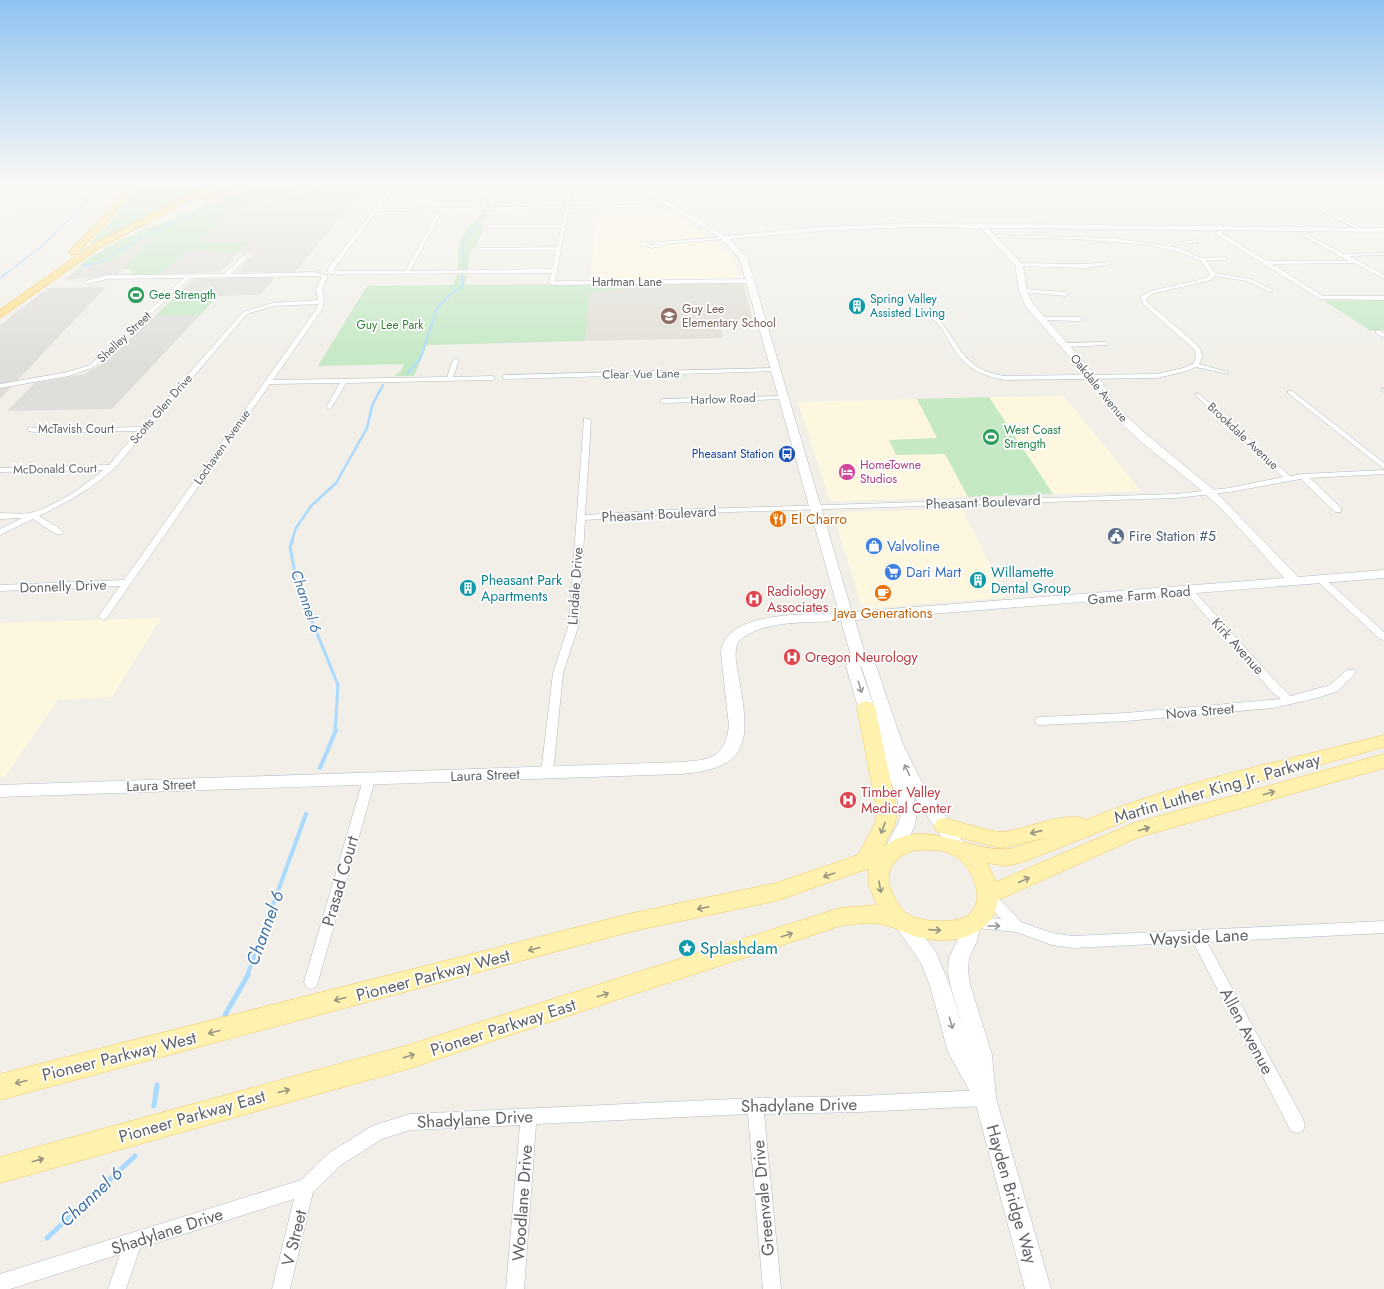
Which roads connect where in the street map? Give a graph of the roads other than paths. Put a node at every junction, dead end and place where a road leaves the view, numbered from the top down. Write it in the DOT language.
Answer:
graph roads {
  1 [pos="82,244"];
  2 [pos="100,244"];
  3 [pos="101,244"];
  4 [pos="350,244"];
  5 [pos="422,244"];
  6 [pos="560,244"];
  7 [pos="730,244"];
  8 [pos="1000,244"];
  9 [pos="1150,244"];
  10 [pos="1170,244"];
  11 [pos="1235,244"];
  12 [pos="1323,244"];
  13 [pos="1164,246"];
  14 [pos="95,247"];
  15 [pos="559,248"];
  16 [pos="479,249"];
  17 [pos="1384,254"];
  18 [pos="1343,255"];
  19 [pos="245,256"];
  20 [pos="1225,258"];
  21 [pos="1202,259"];
  22 [pos="1356,262"];
  23 [pos="1265,263"];
  24 [pos="1109,264"];
  25 [pos="1019,265"];
  26 [pos="554,271"];
  27 [pos="406,273"];
  28 [pos="1213,274"];
  29 [pos="189,276"];
  30 [pos="226,276"];
  31 [pos="1384,277"];
  32 [pos="750,280"];
  33 [pos="87,282"];
  34 [pos="1186,285"];
  35 [pos="1193,288"];
  36 [pos="1270,290"];
  37 [pos="1023,292"];
  38 [pos="1066,294"];
  39 [pos="1384,298"];
  40 [pos="321,302"];
  41 [pos="0,308"];
  42 [pos="903,311"];
  43 [pos="0,315"];
  44 [pos="1080,318"];
  45 [pos="1041,319"];
  46 [pos="1106,344"];
  47 [pos="1064,345"];
  48 [pos="456,360"];
  49 [pos="1195,365"];
  50 [pos="776,370"];
  51 [pos="1226,373"];
  52 [pos="505,377"];
  53 [pos="492,378"];
  54 [pos="1093,378"];
  55 [pos="449,379"];
  56 [pos="344,381"];
  57 [pos="268,382"];
  58 [pos="0,386"];
  59 [pos="1290,392"];
  60 [pos="1198,395"];
  61 [pos="784,398"];
  62 [pos="663,401"];
  63 [pos="329,407"];
  64 [pos="587,420"];
  65 [pos="31,428"];
  66 [pos="144,429"];
  67 [pos="1384,467"];
  68 [pos="111,468"];
  69 [pos="0,470"];
  70 [pos="1384,472"];
  71 [pos="1302,476"];
  72 [pos="1288,478"];
  73 [pos="1210,492"];
  74 [pos="816,508"];
  75 [pos="1338,510"];
  76 [pos="32,515"];
  77 [pos="0,516"];
  78 [pos="580,518"];
  79 [pos="0,532"];
  80 [pos="59,532"];
  81 [pos="1384,574"];
  82 [pos="1320,579"];
  83 [pos="1295,582"];
  84 [pos="126,583"];
  85 [pos="0,588"];
  86 [pos="1189,591"];
  87 [pos="103,617"];
  88 [pos="847,617"];
  89 [pos="1384,637"];
  90 [pos="858,656"];
  91 [pos="1351,672"];
  92 [pos="1289,700"];
  93 [pos="866,708"];
  94 [pos="1040,721"];
  95 [pos="1384,741"];
  96 [pos="1384,761"];
  97 [pos="547,773"];
  98 [pos="369,780"];
  99 [pos="0,791"];
  100 [pos="1102,822"];
  101 [pos="944,826"];
  102 [pos="959,849"];
  103 [pos="890,852"];
  104 [pos="865,862"];
  105 [pos="988,896"];
  106 [pos="899,920"];
  107 [pos="972,924"];
  108 [pos="1016,926"];
  109 [pos="1384,927"];
  110 [pos="1197,937"];
  111 [pos="311,982"];
  112 [pos="0,1087"];
  113 [pos="985,1098"];
  114 [pos="755,1106"];
  115 [pos="529,1117"];
  116 [pos="1297,1126"];
  117 [pos="0,1170"];
  118 [pos="306,1187"];
  119 [pos="133,1242"];
  120 [pos="0,1283"];
  121 [pos="117,1289"];
  122 [pos="281,1289"];
  123 [pos="515,1289"];
  124 [pos="772,1289"];
  125 [pos="1038,1289"];
  1 -- 41 [label="highway"];
  2 -- 14 [label="highway"];
  3 -- 14 [label="highway"];
  4 -- 27 [label="street"];
  5 -- 27 [label="street"];
  6 -- 15 [label="street"];
  7 -- 32 [label="main road"];
  8 -- 25 [label="main road"];
  9 -- 13 [label="street"];
  10 -- 13 [label="street"];
  11 -- 23 [label="street"];
  12 -- 18 [label="street"];
  13 -- 21 [label="street"];
  14 -- 43 [label="highway"];
  15 -- 16 [label="street"];
  15 -- 26 [label="street"];
  17 -- 18 [label="street"];
  18 -- 22 [label="street"];
  19 -- 30 [label="street"];
  20 -- 21 [label="street"];
  21 -- 28 [label="street"];
  22 -- 23 [label="street"];
  22 -- 31 [label="street"];
  23 -- 39 [label="street"];
  24 -- 25 [label="street"];
  25 -- 37 [label="main road, Oakdale Avenue"];
  26 -- 27 [label="street"];
  26 -- 32 [label="street, Hartman Lane"];
  28 -- 34 [label="street"];
  28 -- 36 [label="street"];
  29 -- 30 [label="street"];
  29 -- 33 [label="street"];
  29 -- 58 [label="street, Shelley Street"];
  30 -- 40 [label="street, Lochaven Avenue"];
  32 -- 50 [label="main road"];
  34 -- 35 [label="street"];
  34 -- 49 [label="street"];
  37 -- 38 [label="street"];
  37 -- 45 [label="main road, Oakdale Avenue"];
  40 -- 57 [label="street, Lochaven Avenue"];
  40 -- 66 [label="street, Scotts Glen Drive"];
  42 -- 54 [label="street"];
  44 -- 45 [label="street"];
  45 -- 47 [label="main road, Oakdale Avenue"];
  46 -- 47 [label="street"];
  47 -- 54 [label="main road, Oakdale Avenue"];
  48 -- 55 [label="street"];
  49 -- 51 [label="street"];
  49 -- 54 [label="street"];
  50 -- 52 [label="street, Clear Vue Lane"];
  50 -- 61 [label="main road"];
  53 -- 55 [label="street"];
  54 -- 73 [label="main road, Oakdale Avenue"];
  55 -- 56 [label="street"];
  56 -- 57 [label="street"];
  56 -- 63 [label="street"];
  57 -- 84 [label="street, Lochaven Avenue"];
  59 -- 67 [label="street"];
  60 -- 72 [label="street, Brookdale Avenue"];
  61 -- 62 [label="street, Harlow Road"];
  61 -- 74 [label="main road"];
  64 -- 78 [label="street, Lindale Drive"];
  65 -- 66 [label="street, McTavish Court"];
  66 -- 68 [label="street, Scotts Glen Drive"];
  68 -- 69 [label="street, McDonald Court"];
  68 -- 76 [label="street, Scotts Glen Drive"];
  70 -- 71 [label="street, Pheasant Boulevard"];
  71 -- 72 [label="street, Pheasant Boulevard"];
  71 -- 75 [label="street"];
  72 -- 73 [label="street, Pheasant Boulevard"];
  73 -- 74 [label="street, Pheasant Boulevard"];
  73 -- 83 [label="main road, Oakdale Avenue"];
  74 -- 78 [label="street, Pheasant Boulevard"];
  74 -- 88 [label="main road"];
  76 -- 77 [label="street"];
  76 -- 79 [label="street, Scotts Glen Drive"];
  76 -- 80 [label="street"];
  78 -- 97 [label="street, Lindale Drive"];
  81 -- 82 [label="main road, Game Farm Road"];
  82 -- 83 [label="main road, Game Farm Road"];
  82 -- 89 [label="street"];
  83 -- 86 [label="main road, Game Farm Road"];
  84 -- 85 [label="street, Donnelly Drive"];
  84 -- 87 [label="street, Lochaven Avenue"];
  86 -- 88 [label="main road, Game Farm Road"];
  86 -- 92 [label="street, Kirk Avenue"];
  88 -- 90 [label="main road, Hayden Bridge Way"];
  88 -- 97 [label="main road, Laura Street"];
  90 -- 93 [label="main road, Hayden Bridge Way, one-way"];
  101 -- 90 [label="main road, Hayden Bridge Way, one-way"];
  91 -- 92 [label="street, Nova Street"];
  92 -- 94 [label="street, Nova Street"];
  93 -- 103 [label="main road, Hayden Bridge Way"];
  93 -- 104 [label="main road, one-way"];
  95 -- 100 [label="main road, Martin Luther King Jr. Parkway"];
  105 -- 96 [label="main road, Martin Luther King Jr. Parkway, one-way"];
  97 -- 98 [label="main road, Laura Street"];
  98 -- 99 [label="main road, Laura Street"];
  98 -- 111 [label="street, Prasad Court"];
  100 -- 101 [label="main road, one-way"];
  100 -- 102 [label="main road, Martin Luther King Jr. Parkway"];
  101 -- 102 [label="main road, Hayden Bridge Way"];
  102 -- 103 [label="main road, Martin Luther King Jr. Parkway"];
  102 -- 105 [label="main road, Hayden Bridge Way"];
  103 -- 104 [label="main road, Martin Luther King Jr. Parkway"];
  103 -- 106 [label="main road, Hayden Bridge Way, one-way"];
  104 -- 112 [label="main road, Pioneer Parkway West, one-way"];
  105 -- 107 [label="main road"];
  105 -- 108 [label="street, Wayside Lane"];
  106 -- 107 [label="main road, Pioneer Parkway East, one-way"];
  106 -- 113 [label="main road, Hayden Bridge Way, one-way"];
  117 -- 106 [label="main road, Pioneer Parkway East, one-way"];
  107 -- 108 [label="street, Wayside Lane, one-way"];
  107 -- 113 [label="main road, Hayden Bridge Way"];
  108 -- 110 [label="street, Wayside Lane"];
  109 -- 110 [label="street, Wayside Lane"];
  110 -- 116 [label="street, Allen Avenue"];
  113 -- 114 [label="street, Shadylane Drive"];
  113 -- 125 [label="main road, Hayden Bridge Way"];
  114 -- 115 [label="street, Shadylane Drive"];
  114 -- 124 [label="street, Greenvale Drive"];
  115 -- 118 [label="street, Shadylane Drive"];
  115 -- 123 [label="street, Woodlane Drive"];
  118 -- 119 [label="street, Shadylane Drive"];
  118 -- 122 [label="street, V Street"];
  119 -- 120 [label="street, Shadylane Drive"];
  119 -- 121 [label="street"];
}
